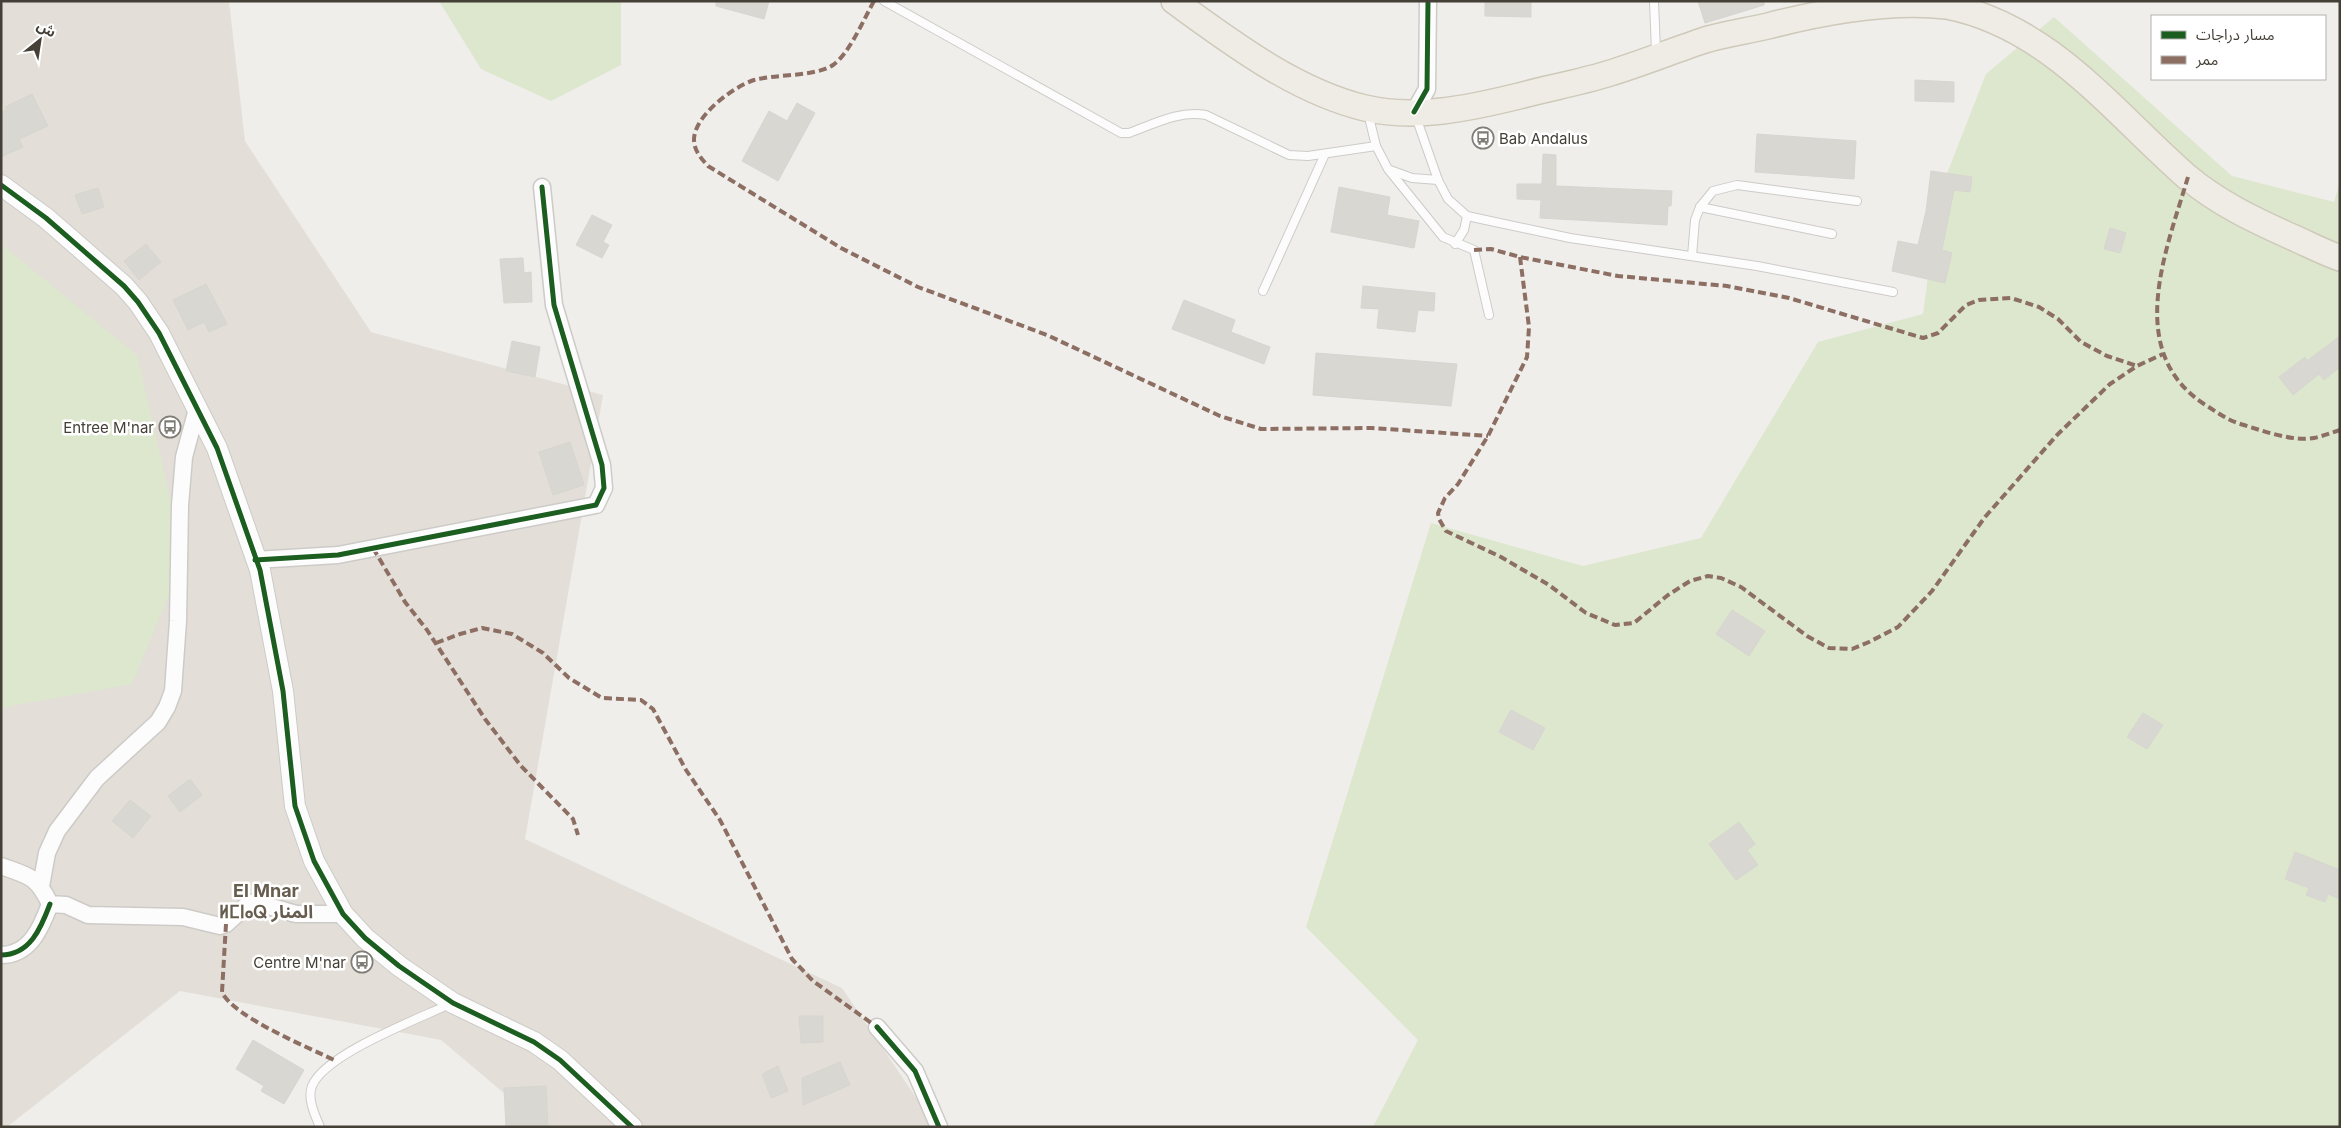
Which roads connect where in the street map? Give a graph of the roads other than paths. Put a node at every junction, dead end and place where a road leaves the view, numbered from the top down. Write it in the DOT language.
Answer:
graph roads {
  1 [pos="884,1"];
  2 [pos="1174,1"];
  3 [pos="1428,1"];
  4 [pos="1654,1"];
  5 [pos="1897,3"];
  6 [pos="1656,57"];
  7 [pos="1368,109"];
  8 [pos="1414,112"];
  9 [pos="1376,146"];
  10 [pos="1325,154"];
  11 [pos="1388,169"];
  12 [pos="1438,180"];
  13 [pos="1,185"];
  14 [pos="542,187"];
  15 [pos="1857,201"];
  16 [pos="1700,207"];
  17 [pos="1468,216"];
  18 [pos="1832,234"];
  19 [pos="1455,244"];
  20 [pos="1692,256"];
  21 [pos="2340,258"];
  22 [pos="1263,291"];
  23 [pos="1892,292"];
  24 [pos="1489,315"];
  25 [pos="197,409"];
  26 [pos="255,560"];
  27 [pos="1,866"];
  28 [pos="41,886"];
  29 [pos="50,904"];
  30 [pos="343,914"];
  31 [pos="1,955"];
  32 [pos="453,1003"];
  33 [pos="877,1027"];
  34 [pos="320,1127"];
  35 [pos="632,1127"];
  36 [pos="939,1127"];
  1 -- 10 [label="lane"];
  2 -- 7 [label="main road"];
  3 -- 8 [label="street"];
  4 -- 6 [label="lane"];
  5 -- 6 [label="main road"];
  5 -- 21 [label="main road"];
  6 -- 8 [label="main road"];
  7 -- 8 [label="main road"];
  7 -- 9 [label="lane"];
  8 -- 12 [label="lane"];
  9 -- 10 [label="lane"];
  9 -- 11 [label="lane"];
  10 -- 22 [label="lane"];
  11 -- 12 [label="lane"];
  11 -- 19 [label="lane"];
  12 -- 17 [label="lane"];
  13 -- 25 [label="street"];
  14 -- 26 [label="street"];
  15 -- 16 [label="lane"];
  16 -- 18 [label="lane"];
  16 -- 20 [label="lane"];
  17 -- 19 [label="lane"];
  17 -- 20 [label="lane"];
  19 -- 24 [label="lane"];
  20 -- 23 [label="lane"];
  25 -- 26 [label="street"];
  25 -- 28 [label="street"];
  26 -- 30 [label="street"];
  27 -- 28 [label="street"];
  28 -- 29 [label="street"];
  29 -- 30 [label="street"];
  29 -- 31 [label="street"];
  30 -- 32 [label="street"];
  32 -- 34 [label="lane"];
  32 -- 35 [label="street"];
  33 -- 36 [label="street"];
}
